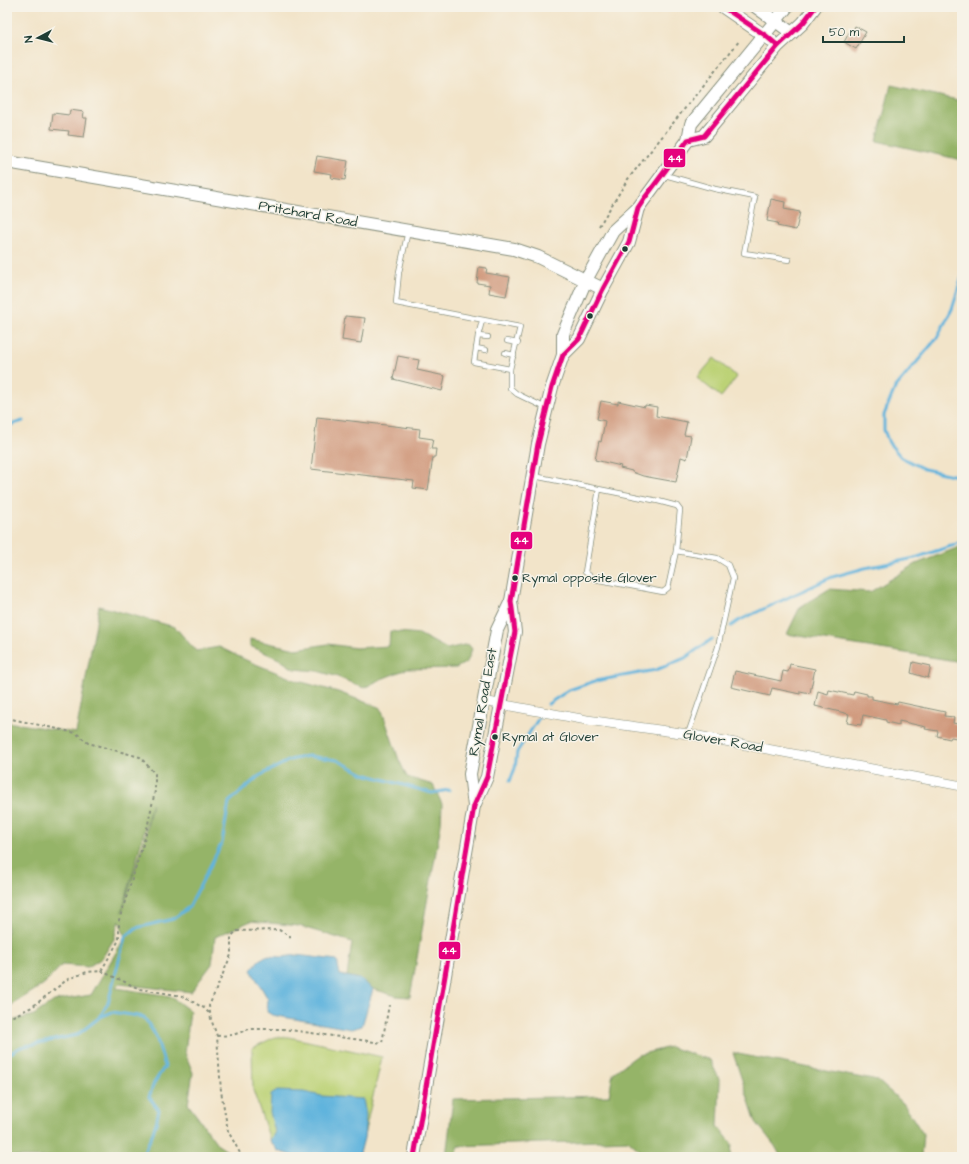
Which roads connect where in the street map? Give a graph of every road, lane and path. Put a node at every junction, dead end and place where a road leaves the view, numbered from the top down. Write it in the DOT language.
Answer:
graph roads {
  1 [pos="723,7"];
  2 [pos="756,7"];
  3 [pos="787,7"];
  4 [pos="815,7"];
  5 [pos="776,21"];
  6 [pos="792,33"];
  7 [pos="765,36"];
  8 [pos="740,40"];
  9 [pos="778,46"];
  10 [pos="688,140"];
  11 [pos="7,162"];
  12 [pos="663,174"];
  13 [pos="638,208"];
  14 [pos="599,226"];
  15 [pos="408,231"];
  16 [pos="788,260"];
  17 [pos="586,280"];
  18 [pos="603,289"];
  19 [pos="482,321"];
  20 [pos="478,336"];
  21 [pos="488,337"];
  22 [pos="507,341"];
  23 [pos="518,343"];
  24 [pos="476,348"];
  25 [pos="486,350"];
  26 [pos="505,353"];
  27 [pos="514,355"];
  28 [pos="563,355"];
  29 [pos="510,369"];
  30 [pos="546,409"];
  31 [pos="533,475"];
  32 [pos="599,489"];
  33 [pos="676,551"];
  34 [pos="511,601"];
  35 [pos="483,701"];
  36 [pos="501,704"];
  37 [pos="7,718"];
  38 [pos="688,734"];
  39 [pos="962,786"];
  40 [pos="474,806"];
  41 [pos="290,940"];
  42 [pos="102,971"];
  43 [pos="389,1005"];
  44 [pos="211,1015"];
  45 [pos="7,1019"];
  46 [pos="217,1036"];
  47 [pos="244,1157"];
  48 [pos="414,1157"];
  1 -- 7 [label="main road"];
  2 -- 5 [label="main road"];
  3 -- 5 [label="main road, Rymal Road East"];
  4 -- 6 [label="main road"];
  5 -- 6 [label="main road"];
  5 -- 7 [label="main road, Rymal Road East"];
  6 -- 9 [label="main road"];
  7 -- 9 [label="main road"];
  7 -- 10 [label="main road, Rymal Road East"];
  8 -- 14 [label="path"];
  9 -- 10 [label="main road"];
  10 -- 12 [label="main road, Rymal Road East"];
  11 -- 15 [label="main road, Pritchard Road"];
  12 -- 13 [label="main road, Rymal Road East"];
  12 -- 16 [label="lane"];
  13 -- 17 [label="main road, Rymal Road East"];
  13 -- 18 [label="main road, Rymal Road East"];
  15 -- 17 [label="main road, Pritchard Road"];
  15 -- 19 [label="lane"];
  17 -- 18 [label="main road, Pritchard Road"];
  17 -- 28 [label="main road, Rymal Road East"];
  18 -- 28 [label="main road, Rymal Road East"];
  19 -- 20 [label="lane"];
  19 -- 23 [label="lane"];
  20 -- 21 [label="lane"];
  20 -- 24 [label="lane"];
  22 -- 23 [label="lane"];
  23 -- 27 [label="lane"];
  24 -- 25 [label="lane"];
  24 -- 29 [label="lane"];
  26 -- 27 [label="lane"];
  27 -- 29 [label="lane"];
  28 -- 30 [label="main road, Rymal Road East"];
  29 -- 30 [label="lane"];
  30 -- 31 [label="main road, Rymal Road East"];
  31 -- 32 [label="lane"];
  31 -- 34 [label="main road, Rymal Road East"];
  32 -- 33 [label="lane"];
  32 -- 33 [label="lane"];
  33 -- 38 [label="lane"];
  34 -- 35 [label="main road, Rymal Road East"];
  34 -- 36 [label="main road, Rymal Road East"];
  35 -- 36 [label="street, Glover Road"];
  35 -- 40 [label="main road, Rymal Road East"];
  36 -- 38 [label="street, Glover Road"];
  36 -- 40 [label="main road, Rymal Road East"];
  37 -- 42 [label="path"];
  38 -- 39 [label="street, Glover Road"];
  40 -- 48 [label="main road, Rymal Road East"];
  41 -- 44 [label="path"];
  42 -- 44 [label="path"];
  42 -- 45 [label="path"];
  43 -- 46 [label="path"];
  44 -- 46 [label="path"];
  46 -- 47 [label="path"];
}
